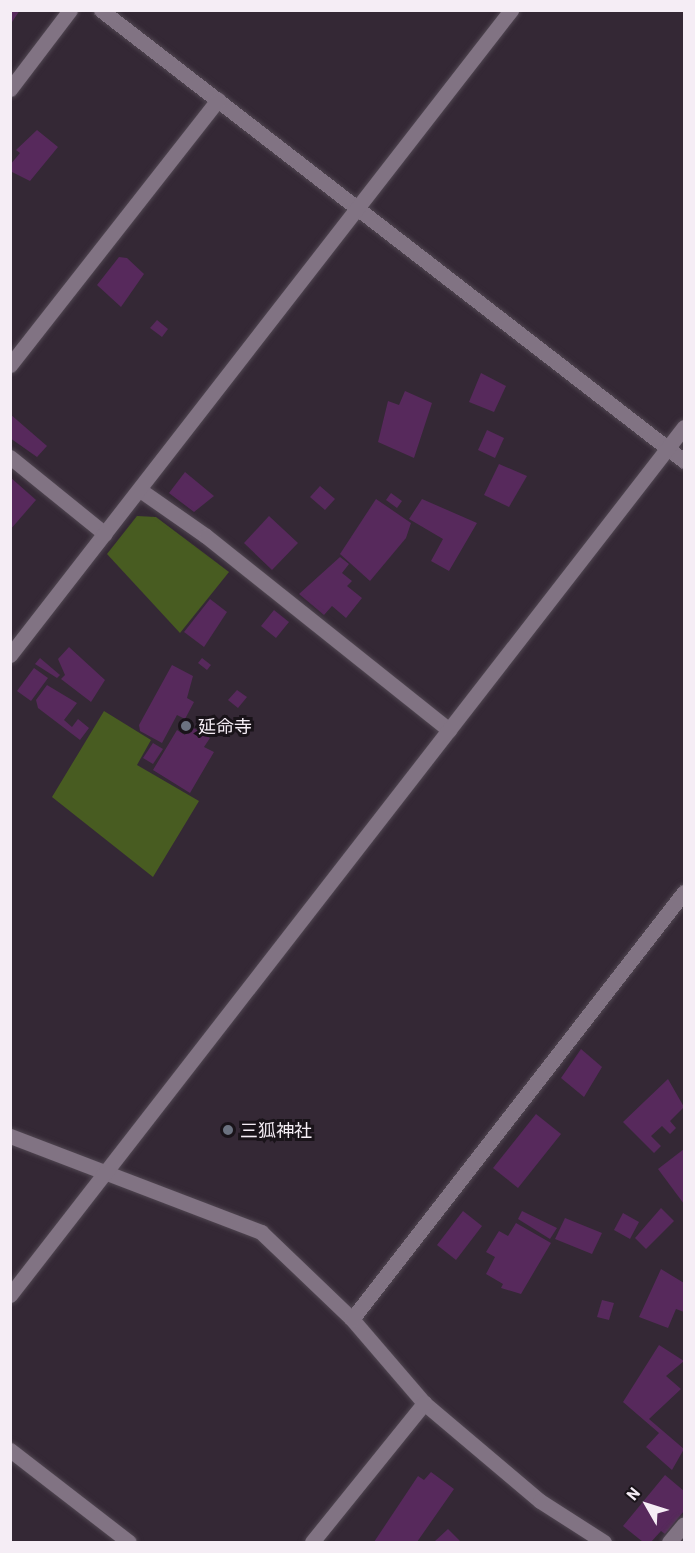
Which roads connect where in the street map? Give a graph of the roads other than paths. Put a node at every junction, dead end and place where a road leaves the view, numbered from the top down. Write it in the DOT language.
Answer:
graph roads {
  1 [pos="70,10"];
  2 [pos="101,10"];
  3 [pos="511,10"];
  4 [pos="10,89"];
  5 [pos="218,100"];
  6 [pos="358,209"];
  7 [pos="10,365"];
  8 [pos="684,427"];
  9 [pos="668,448"];
  10 [pos="10,457"];
  11 [pos="684,461"];
  12 [pos="140,490"];
  13 [pos="105,534"];
  14 [pos="10,655"];
  15 [pos="449,730"];
  16 [pos="684,892"];
  17 [pos="10,1136"];
  18 [pos="106,1172"];
  19 [pos="10,1295"];
  20 [pos="352,1318"];
  21 [pos="424,1403"];
  22 [pos="10,1450"];
  23 [pos="684,1524"];
  24 [pos="129,1542"];
  25 [pos="312,1542"];
  26 [pos="604,1542"];
  27 [pos="669,1542"];
  1 -- 4 [label="street"];
  2 -- 5 [label="street"];
  3 -- 6 [label="street"];
  5 -- 6 [label="street"];
  5 -- 7 [label="street"];
  6 -- 9 [label="street"];
  6 -- 12 [label="street"];
  8 -- 9 [label="street"];
  9 -- 11 [label="street"];
  9 -- 15 [label="street"];
  10 -- 13 [label="street"];
  12 -- 13 [label="street"];
  12 -- 15 [label="street"];
  13 -- 14 [label="street"];
  15 -- 18 [label="street"];
  16 -- 20 [label="street"];
  17 -- 18 [label="street"];
  18 -- 19 [label="street"];
  18 -- 20 [label="street"];
  20 -- 21 [label="street"];
  21 -- 25 [label="street"];
  21 -- 26 [label="street"];
  22 -- 24 [label="street"];
  23 -- 27 [label="street"];
}
